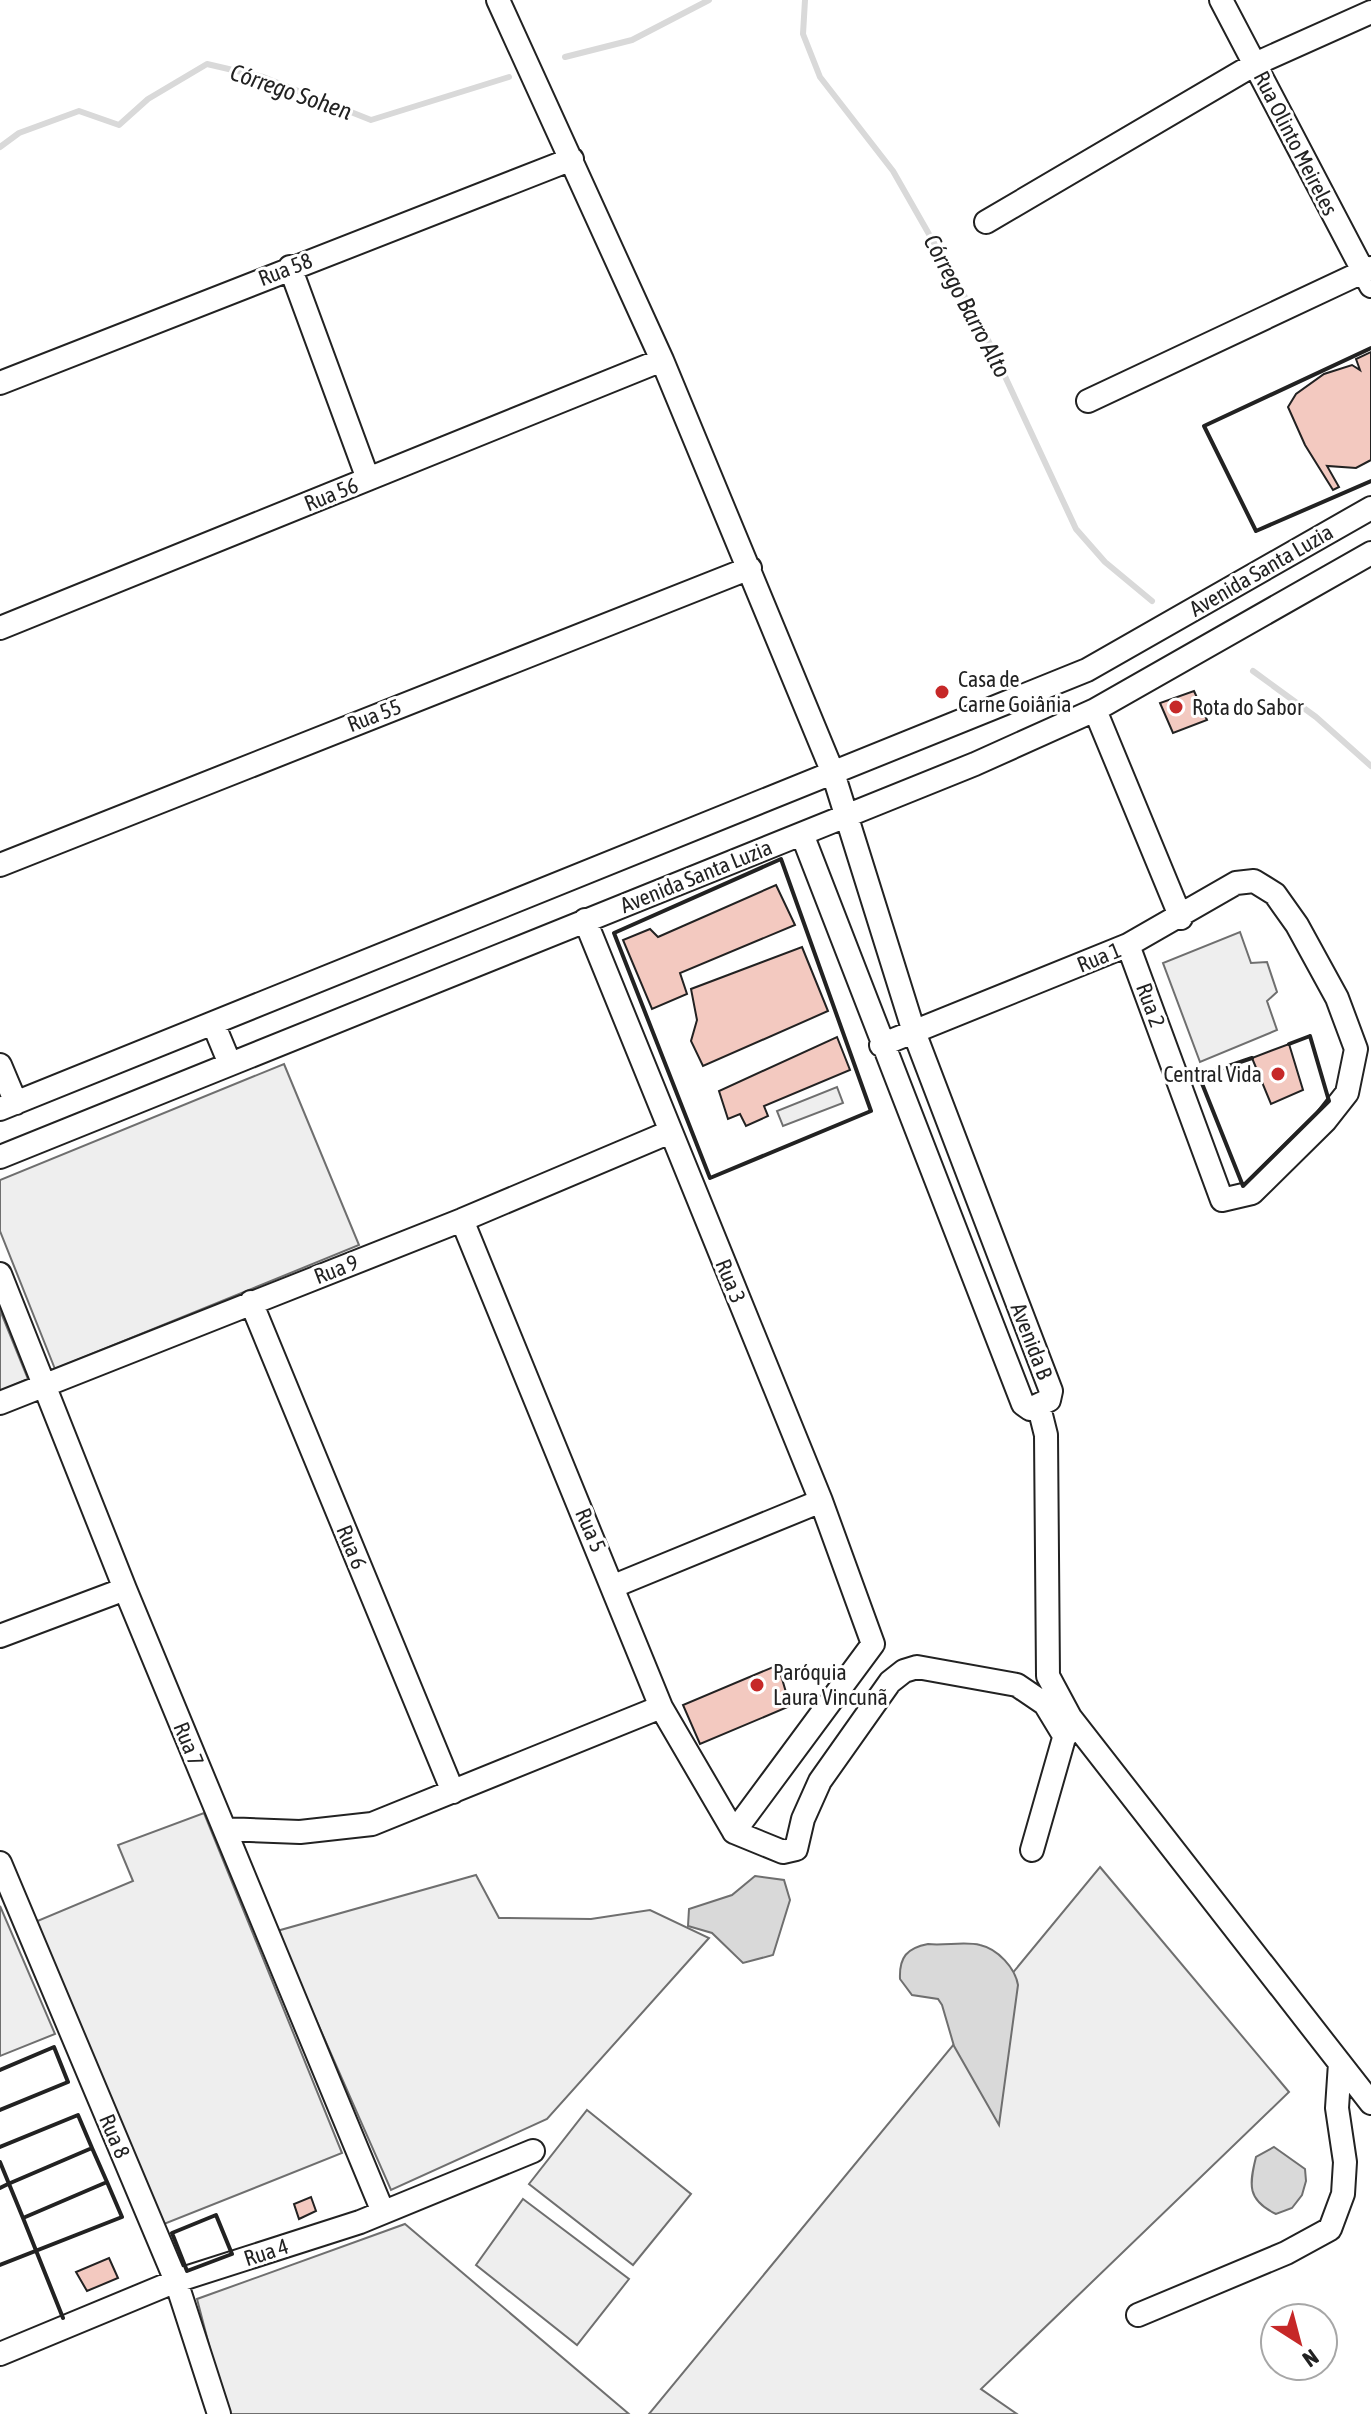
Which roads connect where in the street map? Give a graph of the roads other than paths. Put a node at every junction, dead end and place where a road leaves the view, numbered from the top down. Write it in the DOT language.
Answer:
graph roads {
  1 [pos="498,0"];
  2 [pos="1221,0"];
  3 [pos="1371,12"];
  4 [pos="1255,64"];
  5 [pos="572,159"];
  6 [pos="986,222"];
  7 [pos="290,267"];
  8 [pos="1368,275"];
  9 [pos="662,360"];
  10 [pos="0,383"];
  11 [pos="1088,401"];
  12 [pos="368,479"];
  13 [pos="1371,508"];
  14 [pos="1371,553"];
  15 [pos="750,568"];
  16 [pos="1,626"];
  17 [pos="1095,710"];
  18 [pos="833,773"];
  19 [pos="845,814"];
  20 [pos="802,834"];
  21 [pos="0,865"];
  22 [pos="1181,918"];
  23 [pos="585,920"];
  24 [pos="1128,945"];
  25 [pos="213,1023"];
  26 [pos="914,1032"];
  27 [pos="881,1045"];
  28 [pos="1363,1047"];
  29 [pos="230,1064"];
  30 [pos="0,1065"];
  31 [pos="8,1106"];
  32 [pos="670,1132"];
  33 [pos="0,1157"];
  34 [pos="462,1220"];
  35 [pos="0,1274"];
  36 [pos="251,1302"];
  37 [pos="45,1384"];
  38 [pos="0,1403"];
  39 [pos="1039,1407"];
  40 [pos="821,1501"];
  41 [pos="614,1586"];
  42 [pos="125,1589"];
  43 [pos="0,1636"];
  44 [pos="661,1707"];
  45 [pos="1068,1727"];
  46 [pos="453,1792"];
  47 [pos="225,1829"];
  48 [pos="734,1832"];
  49 [pos="1032,1850"];
  50 [pos="0,1863"];
  51 [pos="1340,2063"];
  52 [pos="1371,2103"];
  53 [pos="533,2151"];
  54 [pos="383,2212"];
  55 [pos="176,2281"];
  56 [pos="1138,2315"];
  57 [pos="0,2354"];
  58 [pos="219,2414"];
  1 -- 5 [label="street, Avenida B"];
  2 -- 4 [label="street, Rua Olinto Meireles"];
  3 -- 4 [label="street"];
  4 -- 6 [label="street"];
  4 -- 8 [label="street, Rua Olinto Meireles"];
  5 -- 7 [label="street, Rua 58"];
  5 -- 9 [label="street, Avenida B"];
  7 -- 10 [label="street, Rua 58"];
  7 -- 12 [label="street"];
  8 -- 11 [label="street"];
  9 -- 12 [label="street, Rua 56"];
  9 -- 15 [label="street, Avenida B"];
  12 -- 16 [label="street, Rua 56"];
  13 -- 18 [label="street, Avenida Santa Luzia"];
  14 -- 17 [label="street, Avenida Santa Luzia"];
  15 -- 18 [label="street, Avenida B"];
  15 -- 21 [label="street, Rua 55"];
  17 -- 19 [label="street, Avenida Santa Luzia"];
  17 -- 22 [label="street"];
  18 -- 19 [label="street, Avenida B"];
  18 -- 25 [label="street, Avenida Santa Luzia"];
  19 -- 20 [label="street, Avenida Santa Luzia"];
  19 -- 26 [label="street, Avenida B"];
  20 -- 23 [label="street, Avenida Santa Luzia"];
  20 -- 27 [label="street, Avenida B"];
  22 -- 24 [label="street, Rua 1"];
  22 -- 28 [label="street, Rua 1"];
  23 -- 29 [label="street, Avenida Santa Luzia"];
  23 -- 32 [label="street, Rua 3"];
  24 -- 26 [label="street, Rua 1"];
  24 -- 28 [label="street, Rua 2"];
  25 -- 29 [label="street"];
  25 -- 31 [label="street, Avenida Santa Luzia"];
  26 -- 27 [label="street, Rua 1"];
  26 -- 39 [label="street, Avenida B"];
  27 -- 39 [label="street, Avenida B"];
  29 -- 33 [label="street, Avenida Santa Luzia"];
  30 -- 31 [label="street"];
  32 -- 34 [label="street, Rua 9"];
  32 -- 40 [label="street, Rua 3"];
  34 -- 36 [label="street, Rua 9"];
  34 -- 41 [label="street, Rua 5"];
  35 -- 37 [label="street, Rua 7"];
  36 -- 37 [label="street, Rua 9"];
  36 -- 46 [label="street, Rua 6"];
  37 -- 38 [label="street, Rua 9"];
  37 -- 42 [label="street, Rua 7"];
  39 -- 45 [label="street"];
  40 -- 41 [label="street"];
  40 -- 48 [label="street, Rua 3"];
  41 -- 44 [label="street, Rua 5"];
  42 -- 43 [label="street"];
  42 -- 47 [label="street, Rua 7"];
  44 -- 46 [label="street"];
  44 -- 48 [label="street, Rua 5"];
  45 -- 48 [label="street"];
  45 -- 49 [label="street"];
  45 -- 51 [label="street"];
  46 -- 47 [label="street"];
  47 -- 54 [label="street, Rua 7"];
  50 -- 55 [label="street, Rua 8"];
  51 -- 52 [label="street"];
  51 -- 56 [label="street"];
  53 -- 54 [label="street, Rua 4"];
  54 -- 55 [label="street, Rua 4"];
  55 -- 57 [label="street, Rua 4"];
  55 -- 58 [label="street, Rua 8"];
}
